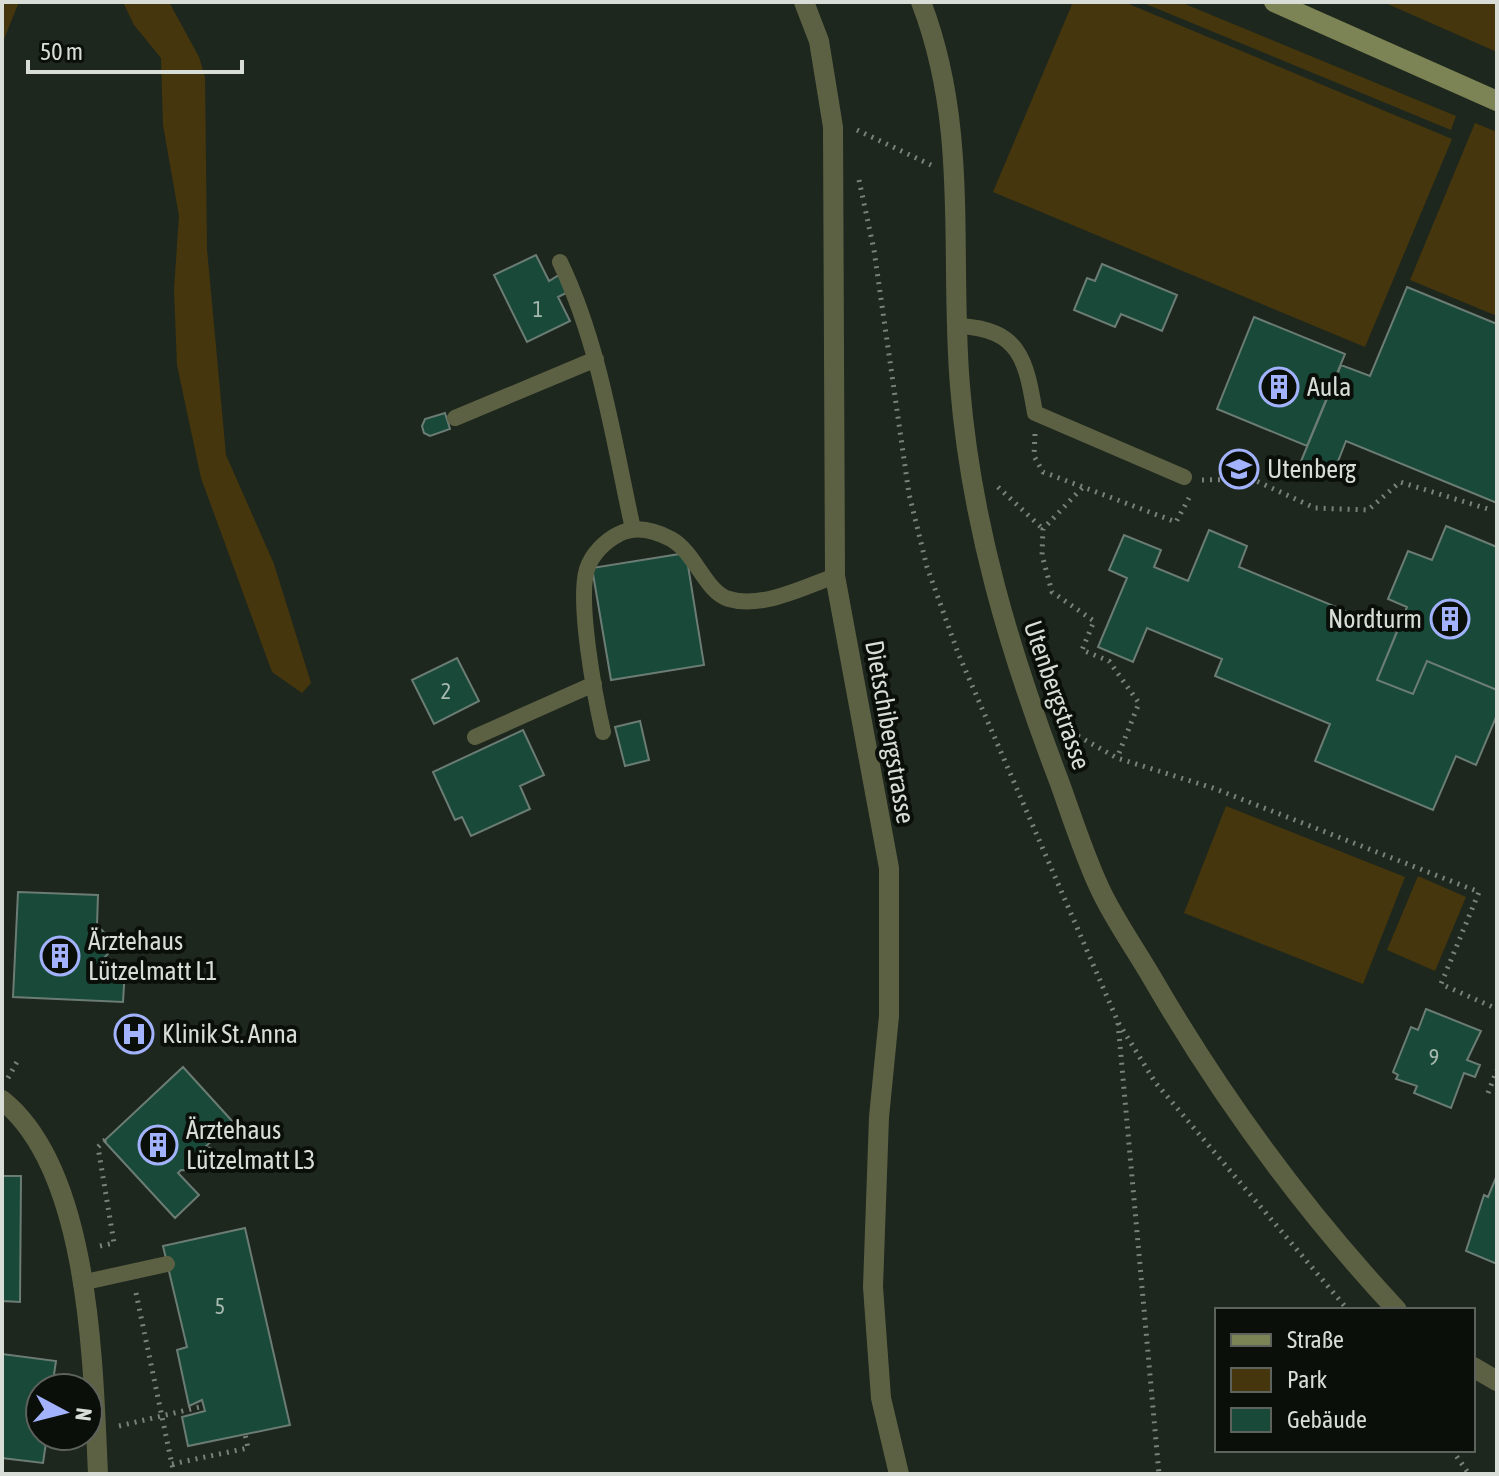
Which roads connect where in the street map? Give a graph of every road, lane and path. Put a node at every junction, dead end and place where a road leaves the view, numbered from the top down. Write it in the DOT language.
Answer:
graph roads {
  1 [pos="804,2"];
  2 [pos="921,2"];
  3 [pos="1274,2"];
  4 [pos="1497,101"];
  5 [pos="833,127"];
  6 [pos="954,165"];
  7 [pos="560,262"];
  8 [pos="959,326"];
  9 [pos="596,359"];
  10 [pos="1035,413"];
  11 [pos="455,418"];
  12 [pos="1192,479"];
  13 [pos="974,486"];
  14 [pos="1082,488"];
  15 [pos="1488,509"];
  16 [pos="633,529"];
  17 [pos="1043,529"];
  18 [pos="835,576"];
  19 [pos="594,684"];
  20 [pos="1032,709"];
  21 [pos="603,732"];
  22 [pos="475,737"];
  23 [pos="1117,758"];
  24 [pos="1497,1009"];
  25 [pos="1118,1022"];
  26 [pos="18,1060"];
  27 [pos="1497,1070"];
  28 [pos="2,1085"];
  29 [pos="1488,1093"];
  30 [pos="2,1100"];
  31 [pos="108,1137"];
  32 [pos="95,1247"];
  33 [pos="167,1264"];
  34 [pos="132,1272"];
  35 [pos="81,1283"];
  36 [pos="1395,1308"];
  37 [pos="1475,1368"];
  38 [pos="92,1372"];
  39 [pos="1497,1381"];
  40 [pos="204,1406"];
  41 [pos="162,1416"];
  42 [pos="104,1429"];
  43 [pos="245,1434"];
  44 [pos="97,1452"];
  45 [pos="1453,1452"];
  46 [pos="172,1464"];
  47 [pos="98,1474"];
  48 [pos="174,1474"];
  49 [pos="899,1474"];
  50 [pos="1159,1474"];
  51 [pos="1469,1474"];
  1 -- 5 [label="street, Dietschibergstrasse"];
  2 -- 6 [label="street, Utenbergstrasse"];
  3 -- 4 [label="main road"];
  5 -- 6 [label="path"];
  5 -- 18 [label="street, Dietschibergstrasse"];
  6 -- 8 [label="street, Utenbergstrasse"];
  7 -- 9 [label="lane"];
  8 -- 10 [label="lane"];
  8 -- 13 [label="street, Utenbergstrasse"];
  9 -- 11 [label="lane"];
  9 -- 16 [label="lane"];
  10 -- 12 [label="lane"];
  10 -- 14 [label="path"];
  12 -- 14 [label="path"];
  12 -- 15 [label="path"];
  13 -- 17 [label="path"];
  13 -- 20 [label="street, Utenbergstrasse"];
  14 -- 17 [label="path"];
  16 -- 18 [label="lane"];
  16 -- 19 [label="lane"];
  17 -- 23 [label="path"];
  18 -- 49 [label="street, Dietschibergstrasse"];
  19 -- 21 [label="lane"];
  19 -- 22 [label="lane"];
  20 -- 23 [label="path"];
  20 -- 36 [label="street, Utenbergstrasse"];
  23 -- 24 [label="path"];
  25 -- 50 [label="path"];
  26 -- 28 [label="path"];
  27 -- 29 [label="path"];
  30 -- 35 [label="street"];
  31 -- 32 [label="path"];
  33 -- 34 [label="lane"];
  34 -- 35 [label="lane"];
  34 -- 41 [label="path"];
  35 -- 38 [label="street"];
  37 -- 39 [label="street"];
  40 -- 41 [label="path"];
  41 -- 42 [label="path"];
  41 -- 46 [label="path"];
  43 -- 46 [label="path"];
  44 -- 47 [label="street"];
  45 -- 51 [label="path"];
  46 -- 48 [label="path"];
}
